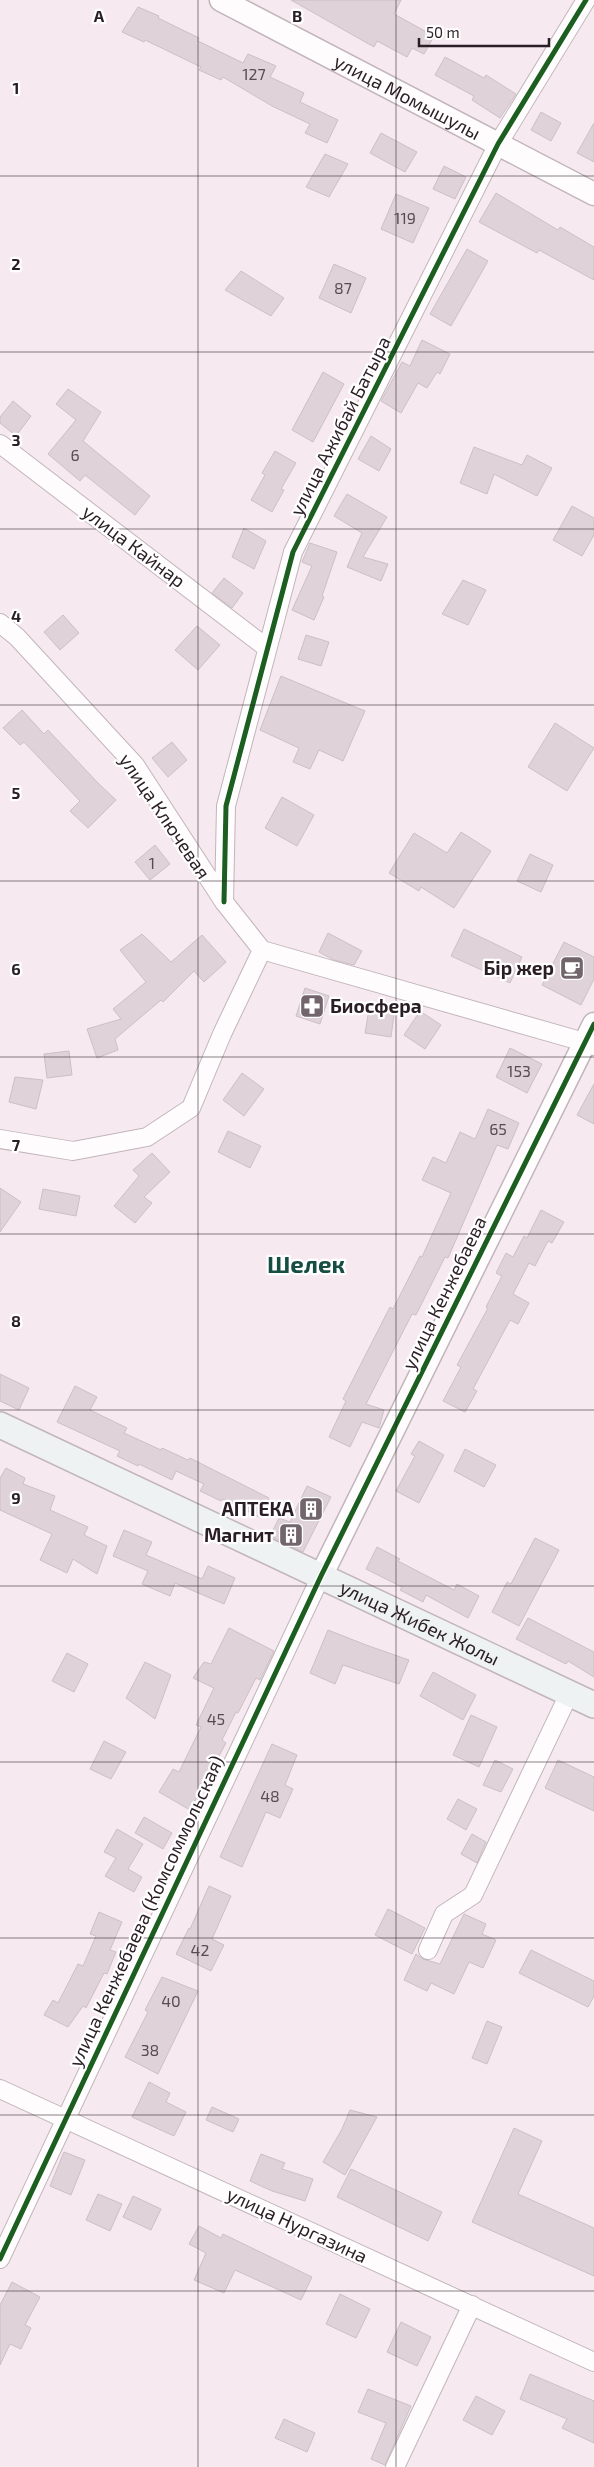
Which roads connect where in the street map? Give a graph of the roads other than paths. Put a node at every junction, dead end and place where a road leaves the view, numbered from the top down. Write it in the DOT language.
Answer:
graph roads {
  1 [pos="221,0"];
  2 [pos="586,0"];
  3 [pos="498,144"];
  4 [pos="594,194"];
  5 [pos="0,444"];
  6 [pos="0,623"];
  7 [pos="268,648"];
  8 [pos="224,902"];
  9 [pos="262,950"];
  10 [pos="591,1037"];
  11 [pos="0,1138"];
  12 [pos="0,1425"];
  13 [pos="321,1576"];
  14 [pos="569,1694"];
  15 [pos="594,1705"];
  16 [pos="428,1950"];
  17 [pos="0,2089"];
  18 [pos="65,2119"];
  19 [pos="0,2259"];
  20 [pos="472,2305"];
  21 [pos="594,2362"];
  22 [pos="394,2467"];
  1 -- 3 [label="street, улица Момышулы"];
  2 -- 3 [label="street, улица Ажибай Батыра"];
  3 -- 4 [label="street, улица Момышулы"];
  3 -- 7 [label="street, улица Ажибай Батыра"];
  5 -- 7 [label="street, улица Кайнар"];
  6 -- 8 [label="street, улица Ключевая"];
  7 -- 8 [label="street, улица Ажибай Батыра"];
  8 -- 9 [label="street, улица Ключевая"];
  9 -- 10 [label="street"];
  9 -- 11 [label="street"];
  10 -- 13 [label="street, улица Кенжебаева"];
  12 -- 13 [label="main road, улица Жибек Жолы"];
  13 -- 14 [label="main road, улица Жибек Жолы"];
  13 -- 18 [label="street, улица Кенжебаева (Комсоммольская)"];
  14 -- 15 [label="main road, улица Жибек Жолы"];
  14 -- 16 [label="street"];
  17 -- 18 [label="street, улица Нургазина"];
  18 -- 19 [label="street, улица Кенжебаева (Комсоммольская)"];
  18 -- 20 [label="street, улица Нургазина"];
  20 -- 21 [label="street, улица Нургазина"];
  20 -- 22 [label="street"];
}
